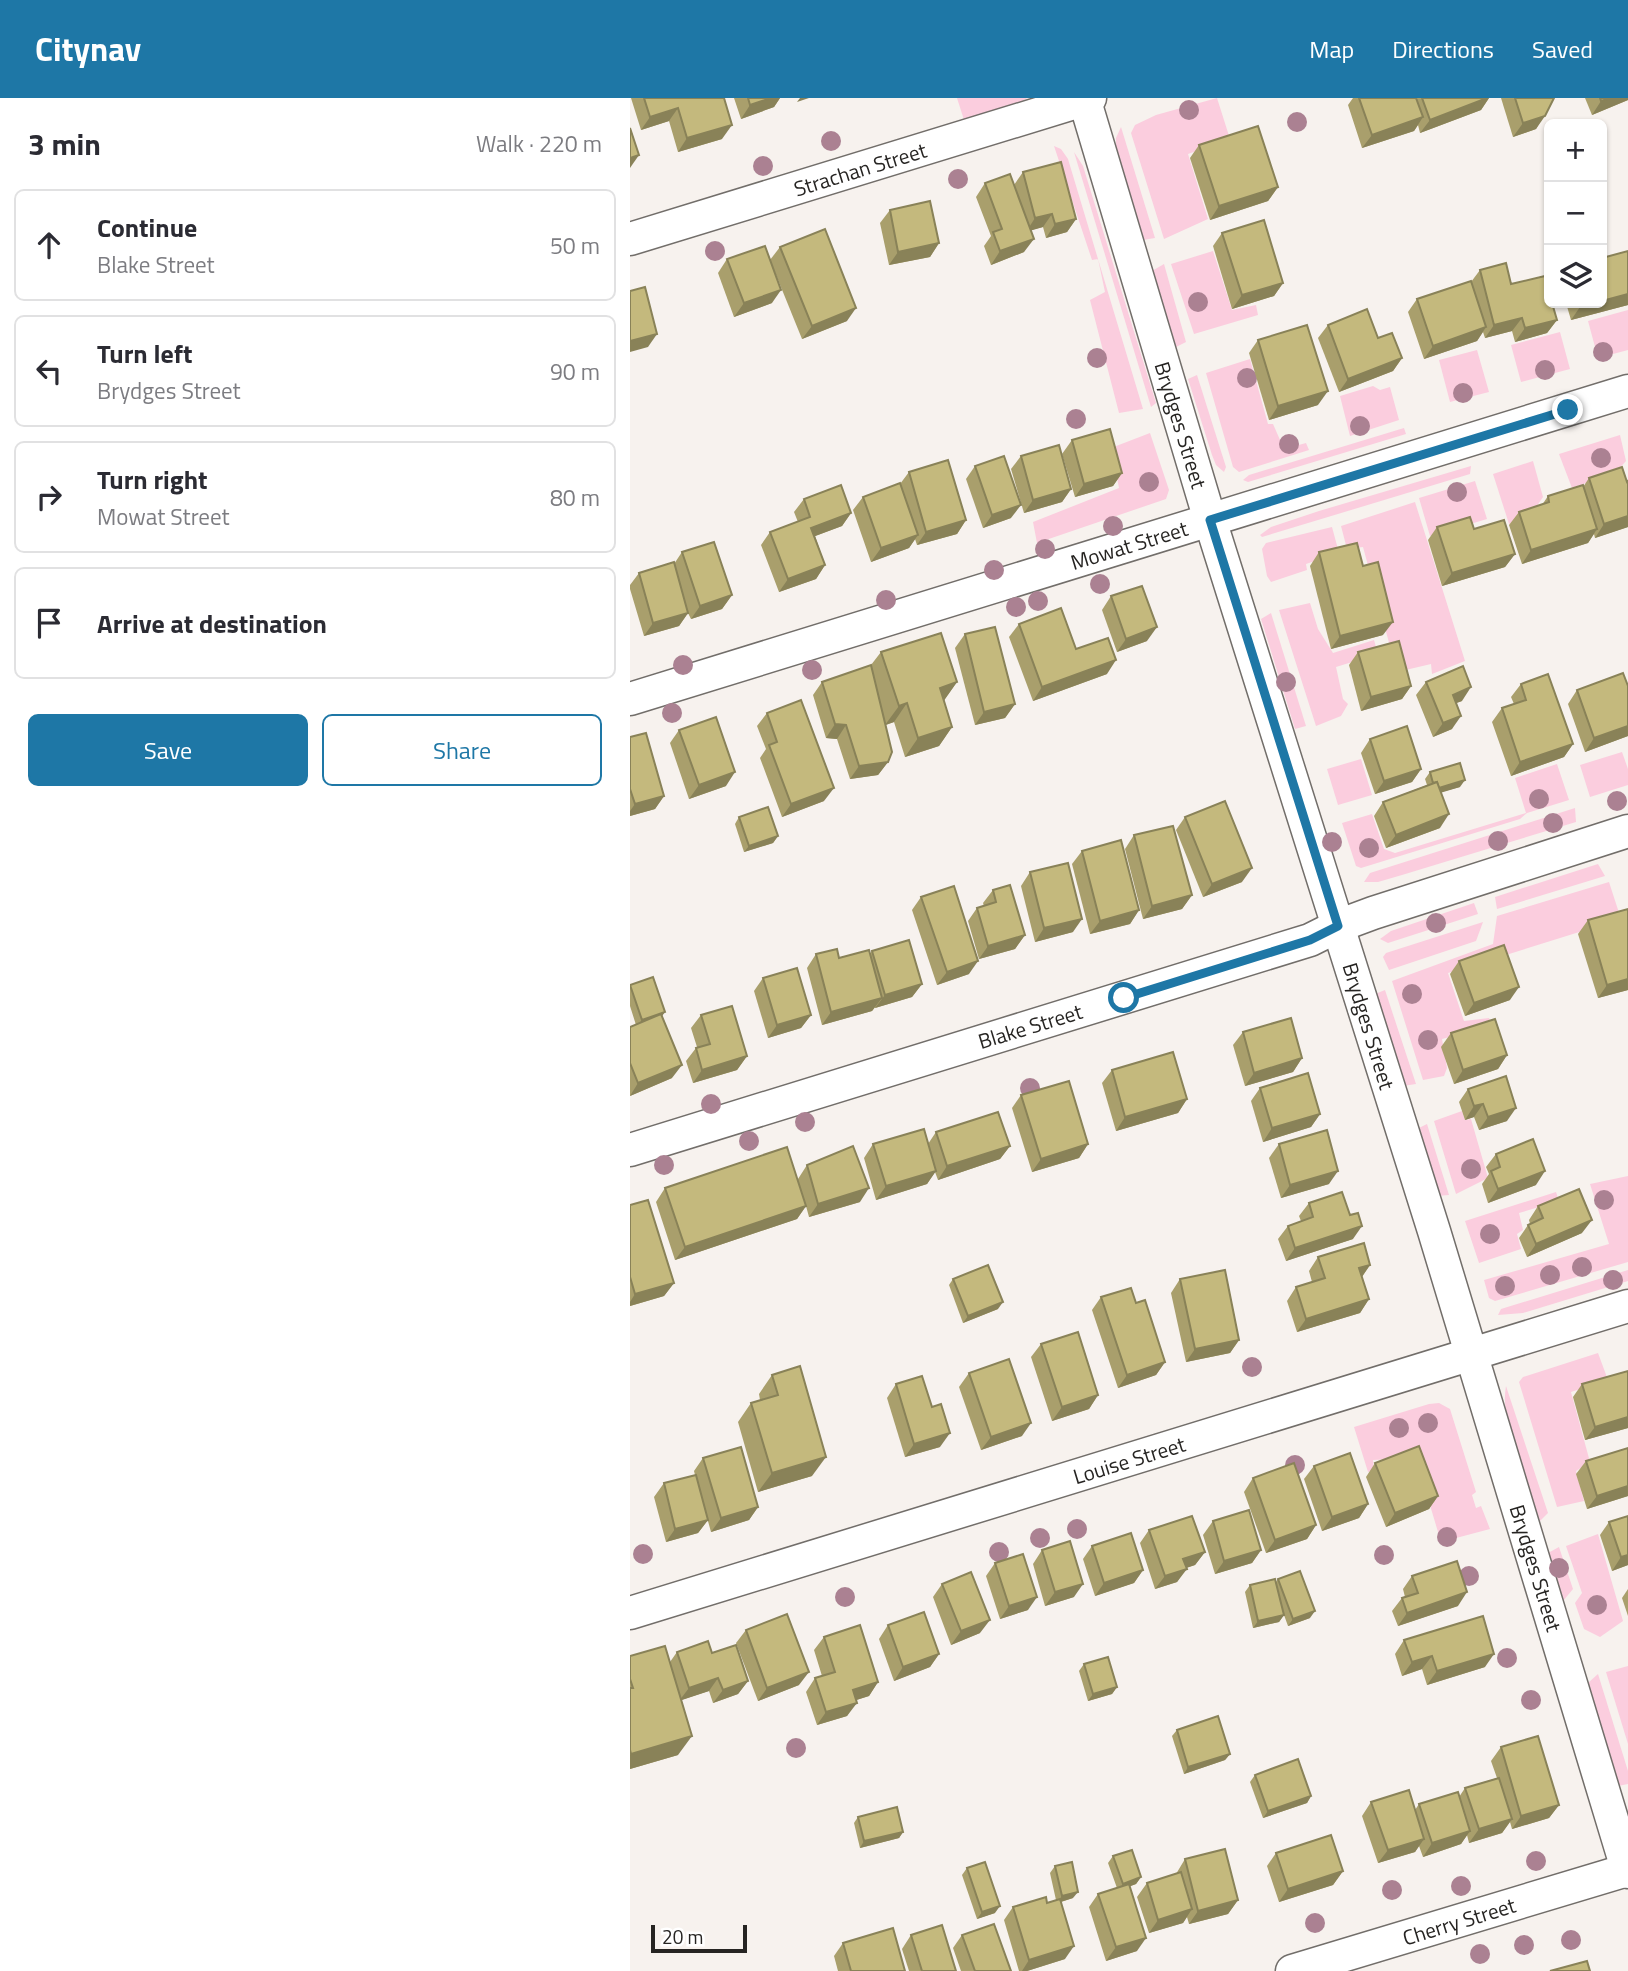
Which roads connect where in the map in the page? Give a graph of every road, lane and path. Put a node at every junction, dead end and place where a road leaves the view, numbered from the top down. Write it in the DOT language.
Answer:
graph roads {
  1 [pos="1086,98"];
  2 [pos="630,239"];
  3 [pos="1628,391"];
  4 [pos="1210,520"];
  5 [pos="630,699"];
  6 [pos="1628,831"];
  7 [pos="1338,926"];
  8 [pos="630,1150"];
  9 [pos="1628,1306"];
  10 [pos="1471,1355"];
  11 [pos="630,1614"];
  12 [pos="1628,1871"];
  13 [pos="1292,1971"];
  1 -- 2 [label="street, Strachan Street"];
  1 -- 4 [label="street, Brydges Street"];
  3 -- 4 [label="street, Mowat Street"];
  4 -- 5 [label="street, Mowat Street"];
  4 -- 7 [label="street, Brydges Street"];
  6 -- 7 [label="street, Blake Street"];
  7 -- 8 [label="street, Blake Street"];
  7 -- 10 [label="street, Brydges Street"];
  9 -- 10 [label="street, Louise Street"];
  10 -- 11 [label="street, Louise Street"];
  10 -- 12 [label="street, Brydges Street"];
  12 -- 13 [label="street, Cherry Street"];
}
